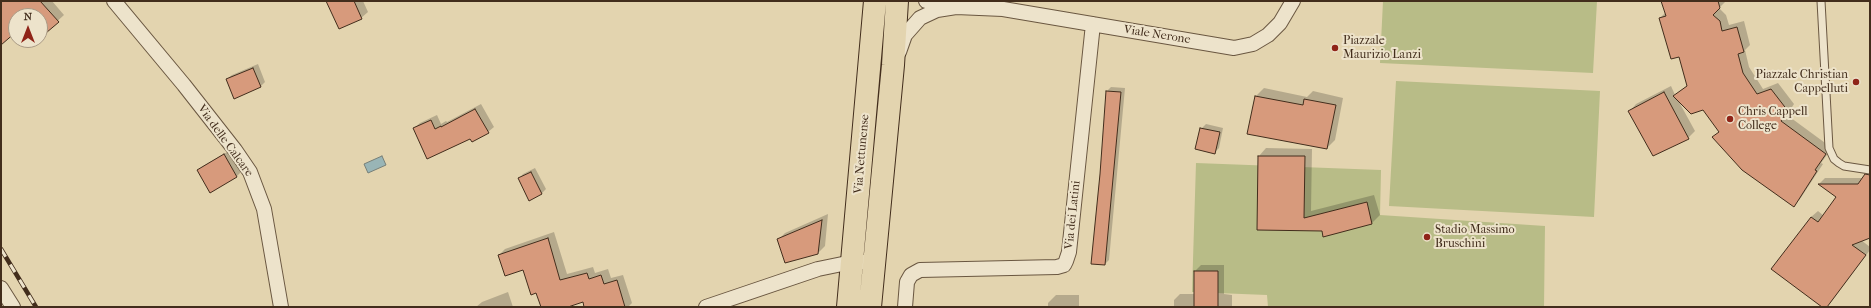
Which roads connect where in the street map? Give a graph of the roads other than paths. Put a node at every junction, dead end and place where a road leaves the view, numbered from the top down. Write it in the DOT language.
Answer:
graph roads {
  1 [pos="114,1"];
  2 [pos="897,1"];
  3 [pos="926,1"];
  4 [pos="988,1"];
  5 [pos="1293,1"];
  6 [pos="1821,1"];
  7 [pos="876,2"];
  8 [pos="956,8"];
  9 [pos="1003,9"];
  10 [pos="1093,24"];
  11 [pos="893,65"];
  12 [pos="1870,170"];
  13 [pos="852,262"];
  14 [pos="874,262"];
  15 [pos="1,288"];
  16 [pos="13,307"];
  17 [pos="281,307"];
  18 [pos="706,307"];
  19 [pos="848,307"];
  20 [pos="870,307"];
  21 [pos="905,307"];
  1 -- 17 [label="street, Via delle Calcare"];
  2 -- 11 [label="main road, Via Nettunense"];
  3 -- 8 [label="street, Viale Nerone"];
  4 -- 9 [label="street, Viale Nerone"];
  5 -- 10 [label="street, Viale Nerone"];
  6 -- 12 [label="lane"];
  7 -- 13 [label="main road, Via Nettunense"];
  8 -- 9 [label="street, Viale Nerone"];
  8 -- 11 [label="street, Viale Nerone"];
  9 -- 10 [label="street, Viale Nerone"];
  10 -- 21 [label="street, Via dei Latini"];
  11 -- 14 [label="main road, Via Nettunense"];
  13 -- 14 [label="street"];
  13 -- 18 [label="street"];
  13 -- 19 [label="main road, Via Nettunense"];
  14 -- 20 [label="main road, Via Nettunense"];
  15 -- 16 [label="street"];
}
